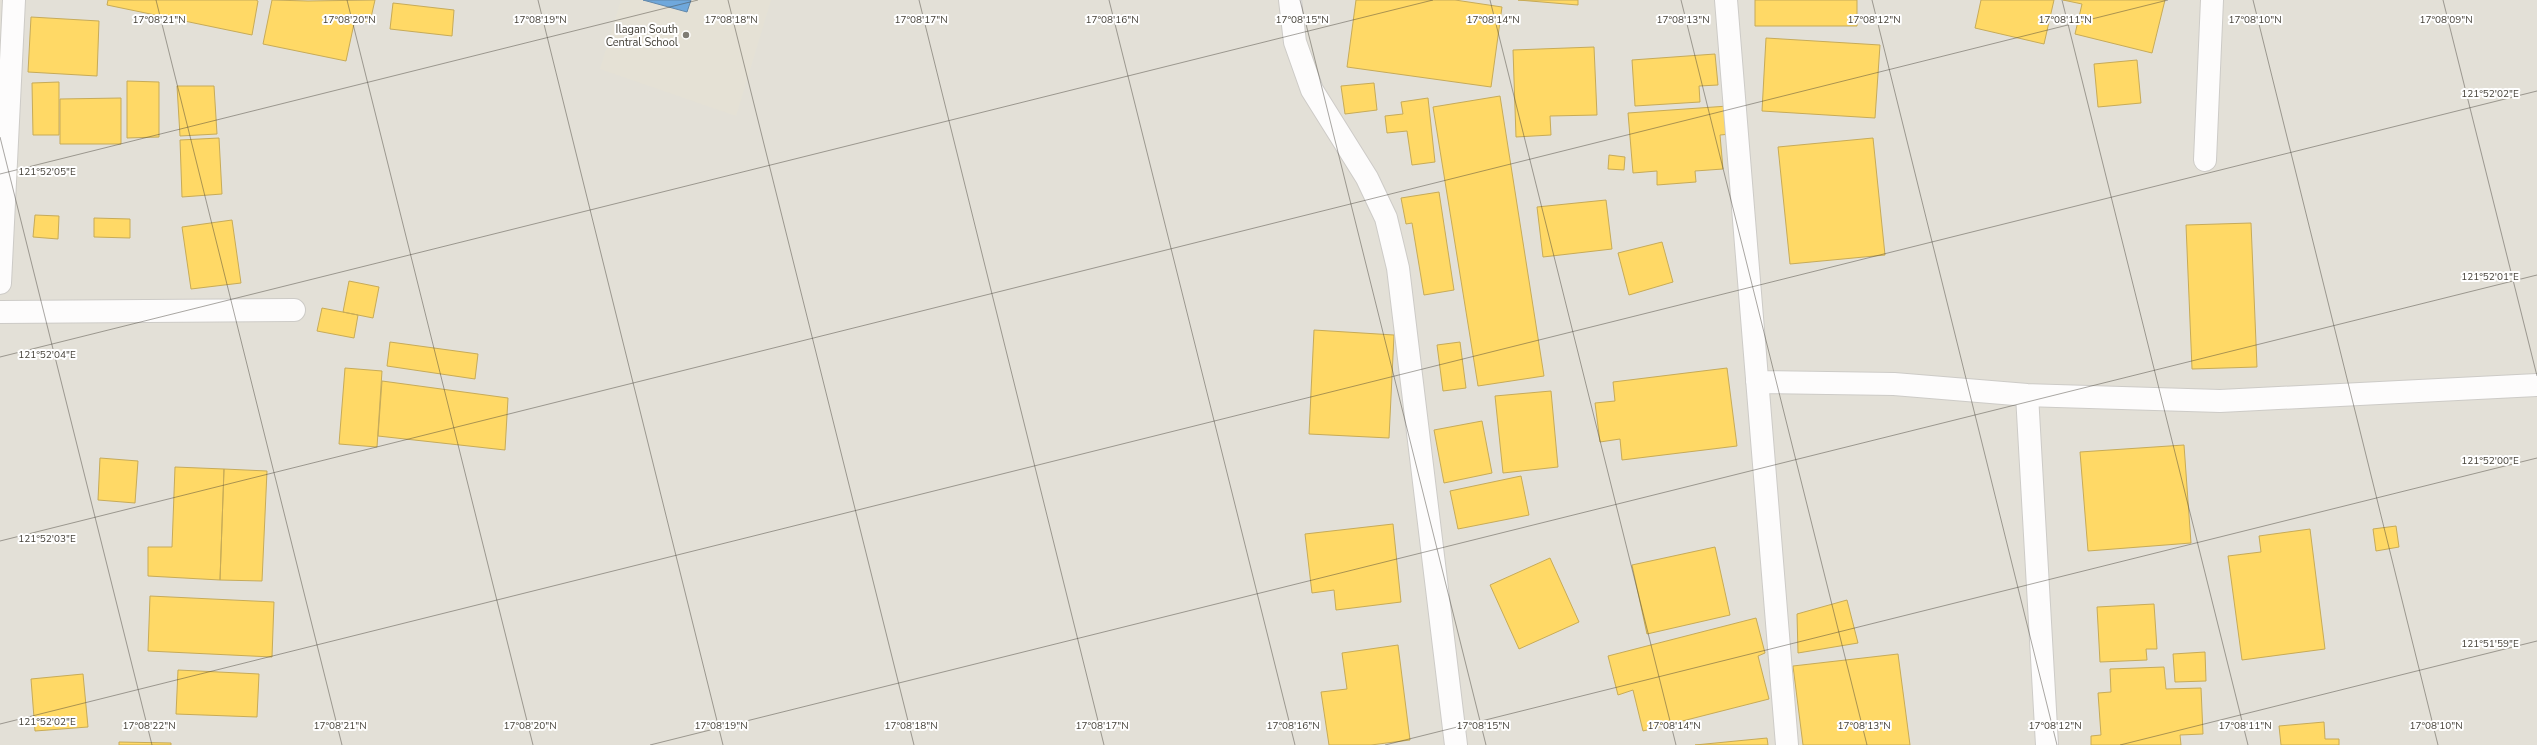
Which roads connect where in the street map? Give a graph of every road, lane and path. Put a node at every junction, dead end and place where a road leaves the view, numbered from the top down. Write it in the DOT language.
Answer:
graph roads {
  1 [pos="14,0"];
  2 [pos="1290,0"];
  3 [pos="1726,0"];
  4 [pos="2212,0"];
  5 [pos="2206,160"];
  6 [pos="0,282"];
  7 [pos="294,310"];
  8 [pos="0,312"];
  9 [pos="1757,382"];
  10 [pos="2537,385"];
  11 [pos="2027,395"];
  12 [pos="1456,745"];
  13 [pos="1787,745"];
  14 [pos="2047,745"];
  1 -- 6 [label="street"];
  2 -- 12 [label="street"];
  3 -- 9 [label="street"];
  4 -- 5 [label="street"];
  7 -- 8 [label="street"];
  9 -- 11 [label="street"];
  9 -- 13 [label="street"];
  10 -- 11 [label="street"];
  11 -- 14 [label="street"];
}
